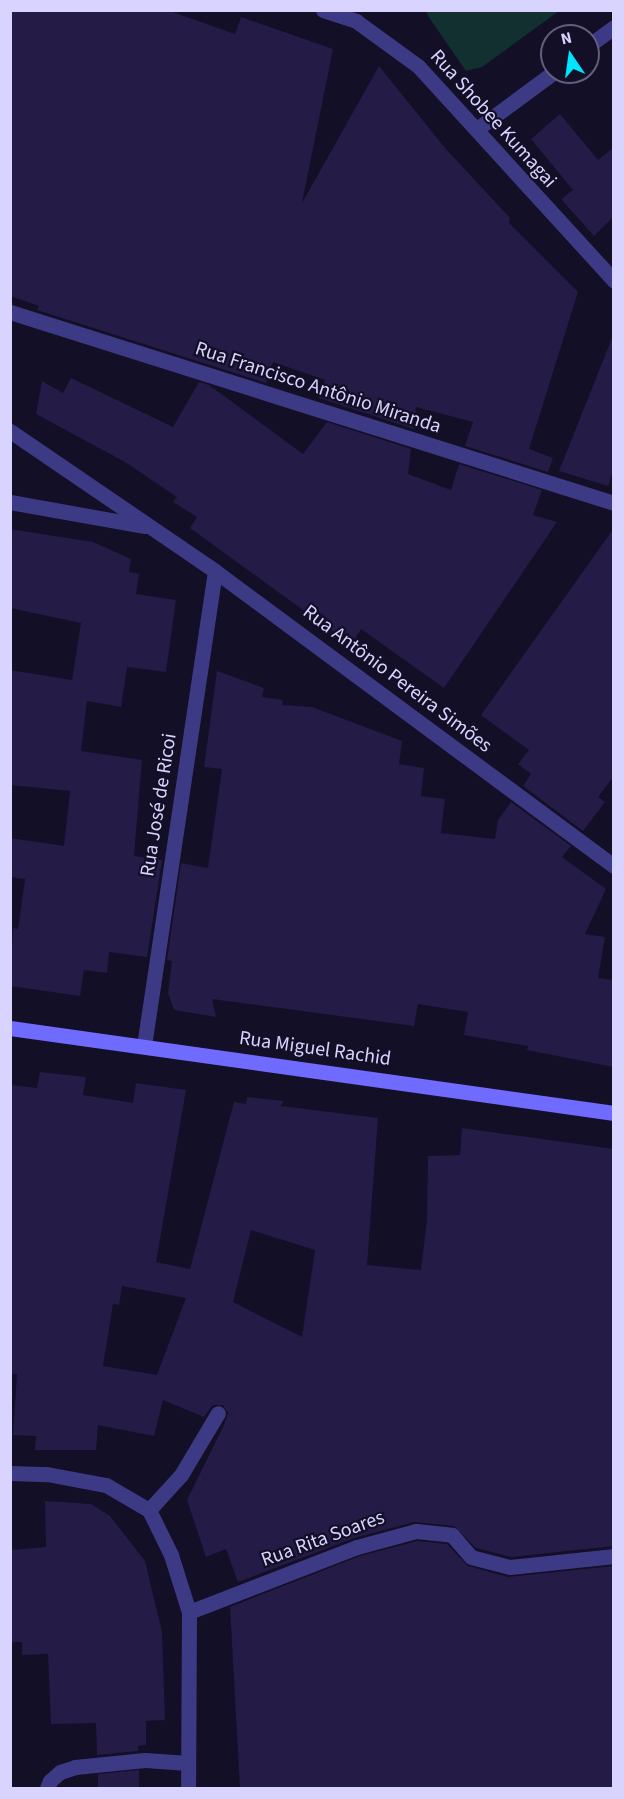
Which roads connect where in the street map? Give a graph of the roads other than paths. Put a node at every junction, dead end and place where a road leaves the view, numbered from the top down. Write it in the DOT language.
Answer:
graph roads {
  1 [pos="322,10"];
  2 [pos="369,10"];
  3 [pos="356,21"];
  4 [pos="614,27"];
  5 [pos="600,37"];
  6 [pos="540,82"];
  7 [pos="477,129"];
  8 [pos="614,280"];
  9 [pos="10,312"];
  10 [pos="10,431"];
  11 [pos="10,502"];
  12 [pos="614,503"];
  13 [pos="154,528"];
  14 [pos="215,571"];
  15 [pos="614,866"];
  16 [pos="10,1028"];
  17 [pos="144,1046"];
  18 [pos="614,1113"];
  19 [pos="218,1413"];
  20 [pos="10,1473"];
  21 [pos="149,1510"];
  22 [pos="614,1556"];
  23 [pos="189,1612"];
  24 [pos="188,1763"];
  25 [pos="47,1788"];
  26 [pos="188,1788"];
  1 -- 3 [label="street, Rua Shobee Kumagai"];
  2 -- 3 [label="street"];
  3 -- 7 [label="street, Rua Shobee Kumagai"];
  4 -- 5 [label="street"];
  6 -- 7 [label="street"];
  7 -- 8 [label="street, Rua Shobee Kumagai"];
  9 -- 12 [label="street, Rua Francisco Antônio Miranda"];
  10 -- 13 [label="street, Rua Antônio Pereira Simões"];
  11 -- 13 [label="street, Rua Antônio Pereira Simões"];
  13 -- 14 [label="street, Rua Antônio Pereira Simões"];
  14 -- 15 [label="street, Rua Antônio Pereira Simões"];
  14 -- 17 [label="street, Rua José de Ricoi"];
  16 -- 17 [label="main road, Rua Miguel Rachid"];
  17 -- 18 [label="main road, Rua Miguel Rachid"];
  19 -- 21 [label="street"];
  20 -- 21 [label="street"];
  21 -- 23 [label="street"];
  22 -- 23 [label="street, Rua Rita Soares"];
  23 -- 24 [label="street"];
  24 -- 25 [label="street"];
  24 -- 26 [label="street"];
}
